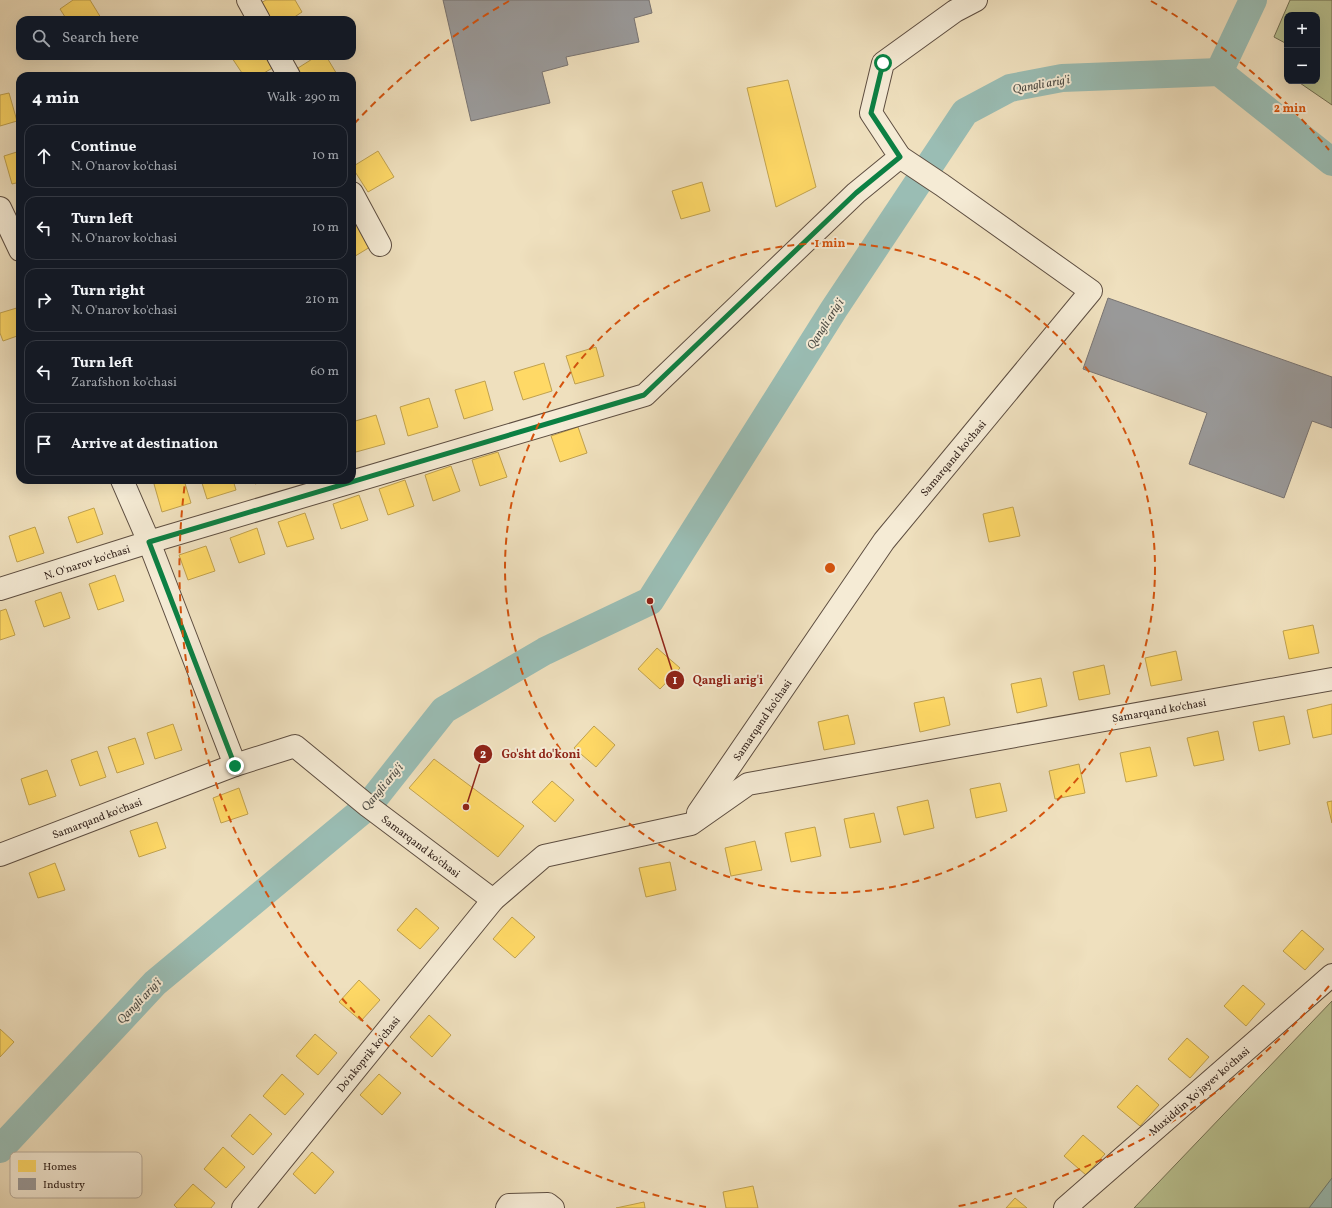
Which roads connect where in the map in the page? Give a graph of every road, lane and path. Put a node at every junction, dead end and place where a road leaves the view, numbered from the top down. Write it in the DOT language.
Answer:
graph roads {
  1 [pos="248,0"];
  2 [pos="976,0"];
  3 [pos="954,6"];
  4 [pos="256,16"];
  5 [pos="280,60"];
  6 [pos="287,72"];
  7 [pos="900,157"];
  8 [pos="356,200"];
  9 [pos="0,208"];
  10 [pos="16,242"];
  11 [pos="380,245"];
  12 [pos="356,481"];
  13 [pos="124,484"];
  14 [pos="344,484"];
  15 [pos="149,542"];
  16 [pos="0,590"];
  17 [pos="1332,679"];
  18 [pos="235,766"];
  19 [pos="691,824"];
  20 [pos="0,855"];
  21 [pos="493,900"];
  22 [pos="1332,975"];
  23 [pos="243,1208"];
  24 [pos="507,1208"];
  25 [pos="553,1208"];
  26 [pos="1065,1208"];
  1 -- 4 [label="street"];
  2 -- 3 [label="street"];
  3 -- 7 [label="street"];
  5 -- 6 [label="street"];
  7 -- 12 [label="street, N. O'narov ko'chasi"];
  7 -- 19 [label="street, Samarqand ko'chasi"];
  8 -- 11 [label="street"];
  9 -- 10 [label="street"];
  13 -- 15 [label="street"];
  14 -- 15 [label="street, N. O'narov ko'chasi"];
  15 -- 16 [label="street, N. O'narov ko'chasi"];
  15 -- 18 [label="street"];
  17 -- 19 [label="street, Samarqand ko'chasi"];
  18 -- 20 [label="street, Samarqand ko'chasi"];
  18 -- 21 [label="street, Samarqand ko'chasi"];
  19 -- 21 [label="street, Samarqand ko'chasi"];
  21 -- 23 [label="street, Do'nkoprik ko'chasi"];
  22 -- 26 [label="street, Muxiddin Xo'jayev ko'chasi"];
  24 -- 25 [label="street"];
}
